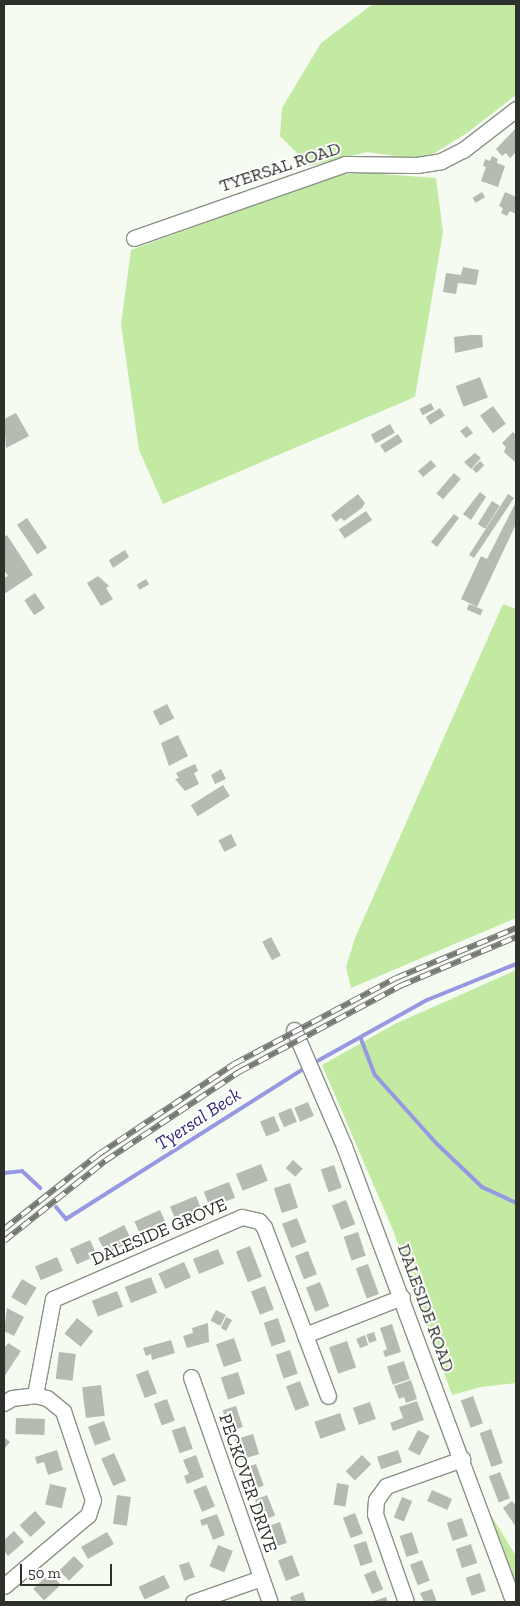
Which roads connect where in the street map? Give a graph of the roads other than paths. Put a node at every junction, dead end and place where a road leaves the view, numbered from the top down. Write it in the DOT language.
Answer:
graph roads {
  1 [pos="516,109"];
  2 [pos="134,238"];
  3 [pos="294,1030"];
  4 [pos="402,1297"];
  5 [pos="305,1335"];
  6 [pos="191,1377"];
  7 [pos="35,1395"];
  8 [pos="328,1396"];
  9 [pos="4,1403"];
  10 [pos="462,1459"];
  11 [pos="261,1578"];
  12 [pos="4,1586"];
  13 [pos="193,1602"];
  14 [pos="270,1602"];
  15 [pos="406,1602"];
  16 [pos="514,1602"];
  1 -- 2 [label="street, TYERSAL ROAD"];
  3 -- 4 [label="street, DALESIDE ROAD"];
  4 -- 5 [label="street"];
  4 -- 10 [label="street, DALESIDE ROAD"];
  5 -- 7 [label="street, DALESIDE GROVE"];
  5 -- 8 [label="street, DALESIDE GROVE"];
  6 -- 11 [label="street, PECKOVER DRIVE"];
  7 -- 9 [label="street"];
  7 -- 12 [label="street"];
  10 -- 15 [label="street"];
  10 -- 16 [label="street, DALESIDE ROAD"];
  11 -- 13 [label="street"];
  11 -- 14 [label="street, PECKOVER DRIVE"];
}
